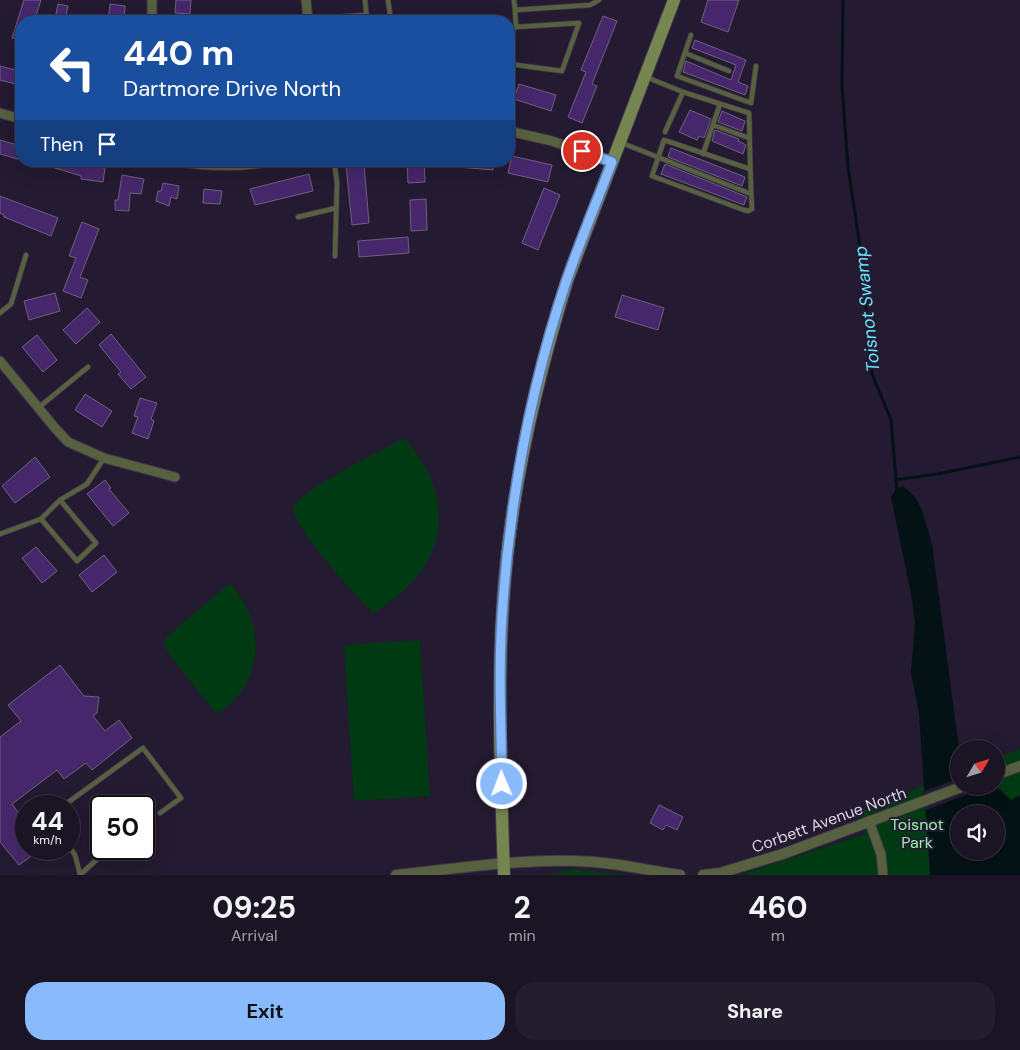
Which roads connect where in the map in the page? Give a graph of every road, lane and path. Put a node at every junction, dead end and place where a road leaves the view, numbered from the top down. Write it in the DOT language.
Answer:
graph roads {
  1 [pos="152,0"];
  2 [pos="306,0"];
  3 [pos="365,0"];
  4 [pos="388,0"];
  5 [pos="514,0"];
  6 [pos="558,0"];
  7 [pos="599,0"];
  8 [pos="672,1"];
  9 [pos="558,7"];
  10 [pos="515,10"];
  11 [pos="152,15"];
  12 [pos="308,15"];
  13 [pos="366,15"];
  14 [pos="390,15"];
  15 [pos="516,27"];
  16 [pos="691,35"];
  17 [pos="685,53"];
  18 [pos="515,65"];
  19 [pos="756,66"];
  20 [pos="729,71"];
  21 [pos="645,76"];
  22 [pos="683,92"];
  23 [pos="751,103"];
  24 [pos="720,104"];
  25 [pos="0,113"];
  26 [pos="749,113"];
  27 [pos="15,117"];
  28 [pos="713,125"];
  29 [pos="515,132"];
  30 [pos="665,132"];
  31 [pos="749,138"];
  32 [pos="620,142"];
  33 [pos="703,154"];
  34 [pos="658,158"];
  35 [pos="612,162"];
  36 [pos="335,167"];
  37 [pos="750,170"];
  38 [pos="751,194"];
  39 [pos="336,208"];
  40 [pos="298,217"];
  41 [pos="26,255"];
  42 [pos="335,256"];
  43 [pos="0,313"];
  44 [pos="0,361"];
  45 [pos="88,367"];
  46 [pos="38,408"];
  47 [pos="104,458"];
  48 [pos="175,477"];
  49 [pos="60,500"];
  50 [pos="41,519"];
  51 [pos="0,534"];
  52 [pos="1020,766"];
  53 [pos="1005,771"];
  54 [pos="950,791"];
  55 [pos="78,795"];
  56 [pos="160,813"];
  57 [pos="869,821"];
  58 [pos="76,860"];
  59 [pos="96,860"];
  60 [pos="503,869"];
  61 [pos="80,874"];
  62 [pos="396,875"];
  63 [pos="680,875"];
  64 [pos="703,875"];
  65 [pos="882,875"];
  1 -- 11 [label="street"];
  2 -- 12 [label="street"];
  3 -- 13 [label="lane"];
  4 -- 14 [label="lane"];
  5 -- 10 [label="lane"];
  6 -- 9 [label="lane"];
  7 -- 9 [label="lane"];
  8 -- 21 [label="main road"];
  9 -- 10 [label="lane"];
  10 -- 15 [label="lane"];
  15 -- 18 [label="lane"];
  16 -- 17 [label="lane"];
  17 -- 20 [label="lane"];
  17 -- 23 [label="lane"];
  19 -- 23 [label="lane"];
  21 -- 22 [label="lane"];
  21 -- 32 [label="main road"];
  22 -- 24 [label="lane"];
  22 -- 30 [label="lane"];
  23 -- 26 [label="lane"];
  24 -- 26 [label="lane"];
  24 -- 28 [label="lane"];
  25 -- 27 [label="street"];
  26 -- 31 [label="lane"];
  28 -- 31 [label="lane"];
  28 -- 33 [label="lane"];
  29 -- 35 [label="street"];
  31 -- 37 [label="lane"];
  32 -- 34 [label="lane"];
  32 -- 35 [label="main road"];
  33 -- 34 [label="lane"];
  33 -- 37 [label="lane"];
  34 -- 38 [label="lane"];
  34 -- 38 [label="lane"];
  35 -- 60 [label="main road"];
  36 -- 39 [label="lane"];
  37 -- 38 [label="lane"];
  39 -- 40 [label="lane"];
  39 -- 42 [label="lane"];
  41 -- 43 [label="lane"];
  44 -- 46 [label="street"];
  45 -- 46 [label="lane"];
  46 -- 47 [label="street"];
  47 -- 48 [label="street"];
  47 -- 49 [label="lane"];
  49 -- 50 [label="lane"];
  49 -- 50 [label="lane"];
  50 -- 51 [label="lane"];
  52 -- 53 [label="street"];
  54 -- 57 [label="street, Corbett Avenue North"];
  55 -- 56 [label="lane"];
  57 -- 64 [label="street, Corbett Avenue North"];
  57 -- 65 [label="street"];
  58 -- 61 [label="lane"];
  59 -- 61 [label="lane"];
  60 -- 62 [label="street"];
  60 -- 63 [label="street"];
}
